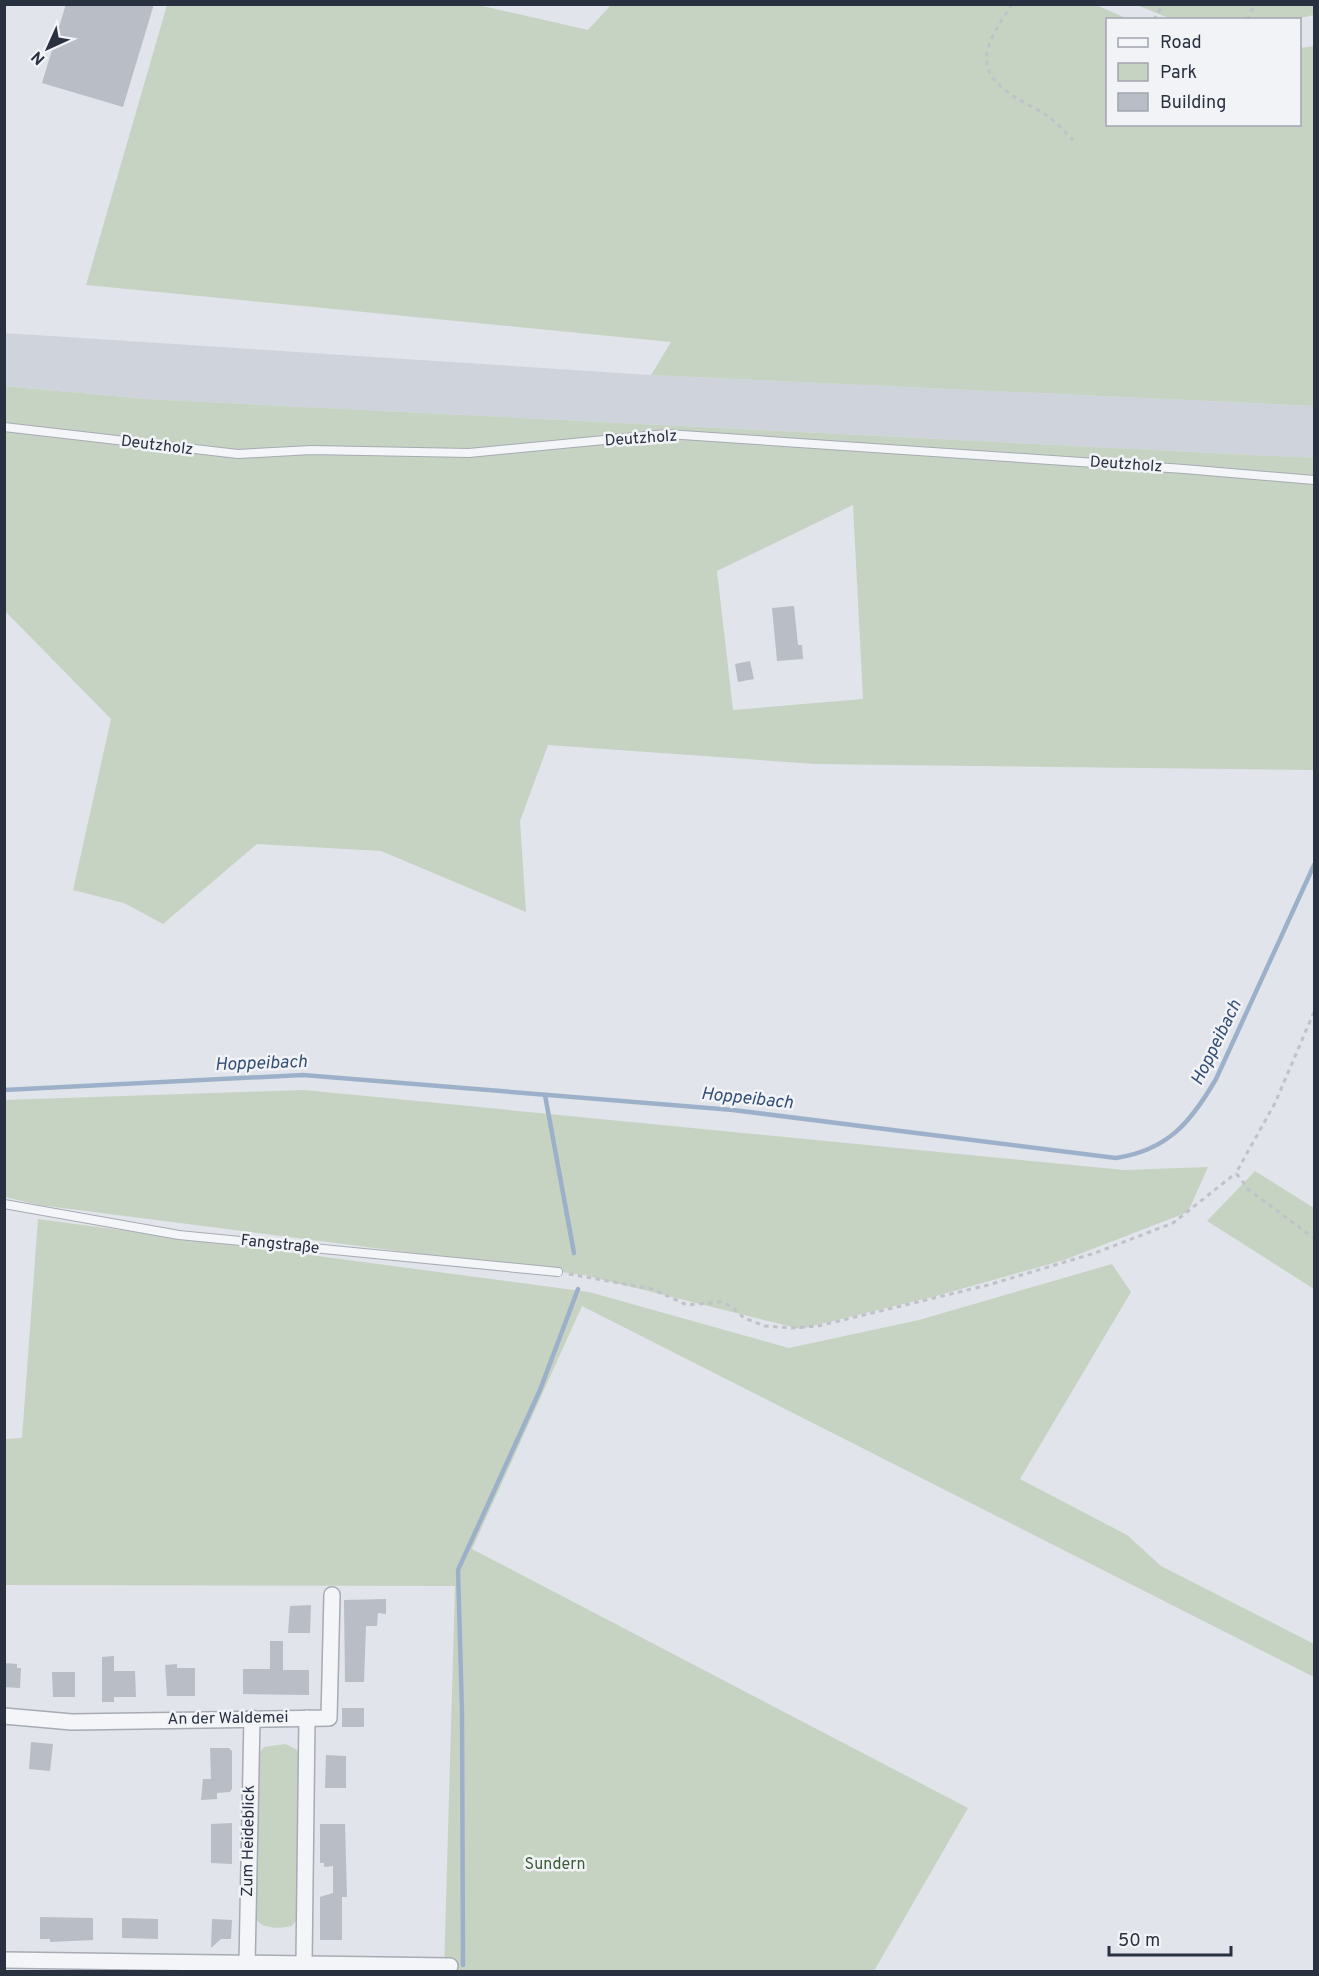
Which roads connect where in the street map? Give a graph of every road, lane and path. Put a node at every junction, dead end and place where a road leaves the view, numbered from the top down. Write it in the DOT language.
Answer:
graph roads {
  1 [pos="1012,4"];
  2 [pos="1163,4"];
  3 [pos="1256,4"];
  4 [pos="1156,18"];
  5 [pos="1248,18"];
  6 [pos="1073,140"];
  7 [pos="4,427"];
  8 [pos="1314,480"];
  9 [pos="1314,1012"];
  10 [pos="1236,1173"];
  11 [pos="4,1204"];
  12 [pos="1314,1238"];
  13 [pos="558,1272"];
  14 [pos="332,1595"];
  15 [pos="4,1716"];
  16 [pos="252,1718"];
  17 [pos="307,1718"];
  18 [pos="4,1960"];
  19 [pos="304,1963"];
  20 [pos="247,1964"];
  21 [pos="450,1966"];
  1 -- 6 [label="path"];
  2 -- 4 [label="path"];
  3 -- 5 [label="path"];
  7 -- 8 [label="lane, Deutzholz"];
  9 -- 10 [label="path"];
  10 -- 12 [label="path"];
  10 -- 13 [label="path"];
  11 -- 13 [label="lane, Fangstraße"];
  14 -- 17 [label="street, An der Waldemei"];
  15 -- 16 [label="street, An der Waldemei"];
  16 -- 17 [label="street, An der Waldemei"];
  16 -- 20 [label="street, Zum Heideblick"];
  17 -- 19 [label="street"];
  18 -- 20 [label="street"];
  19 -- 20 [label="street"];
  19 -- 21 [label="street"];
}
